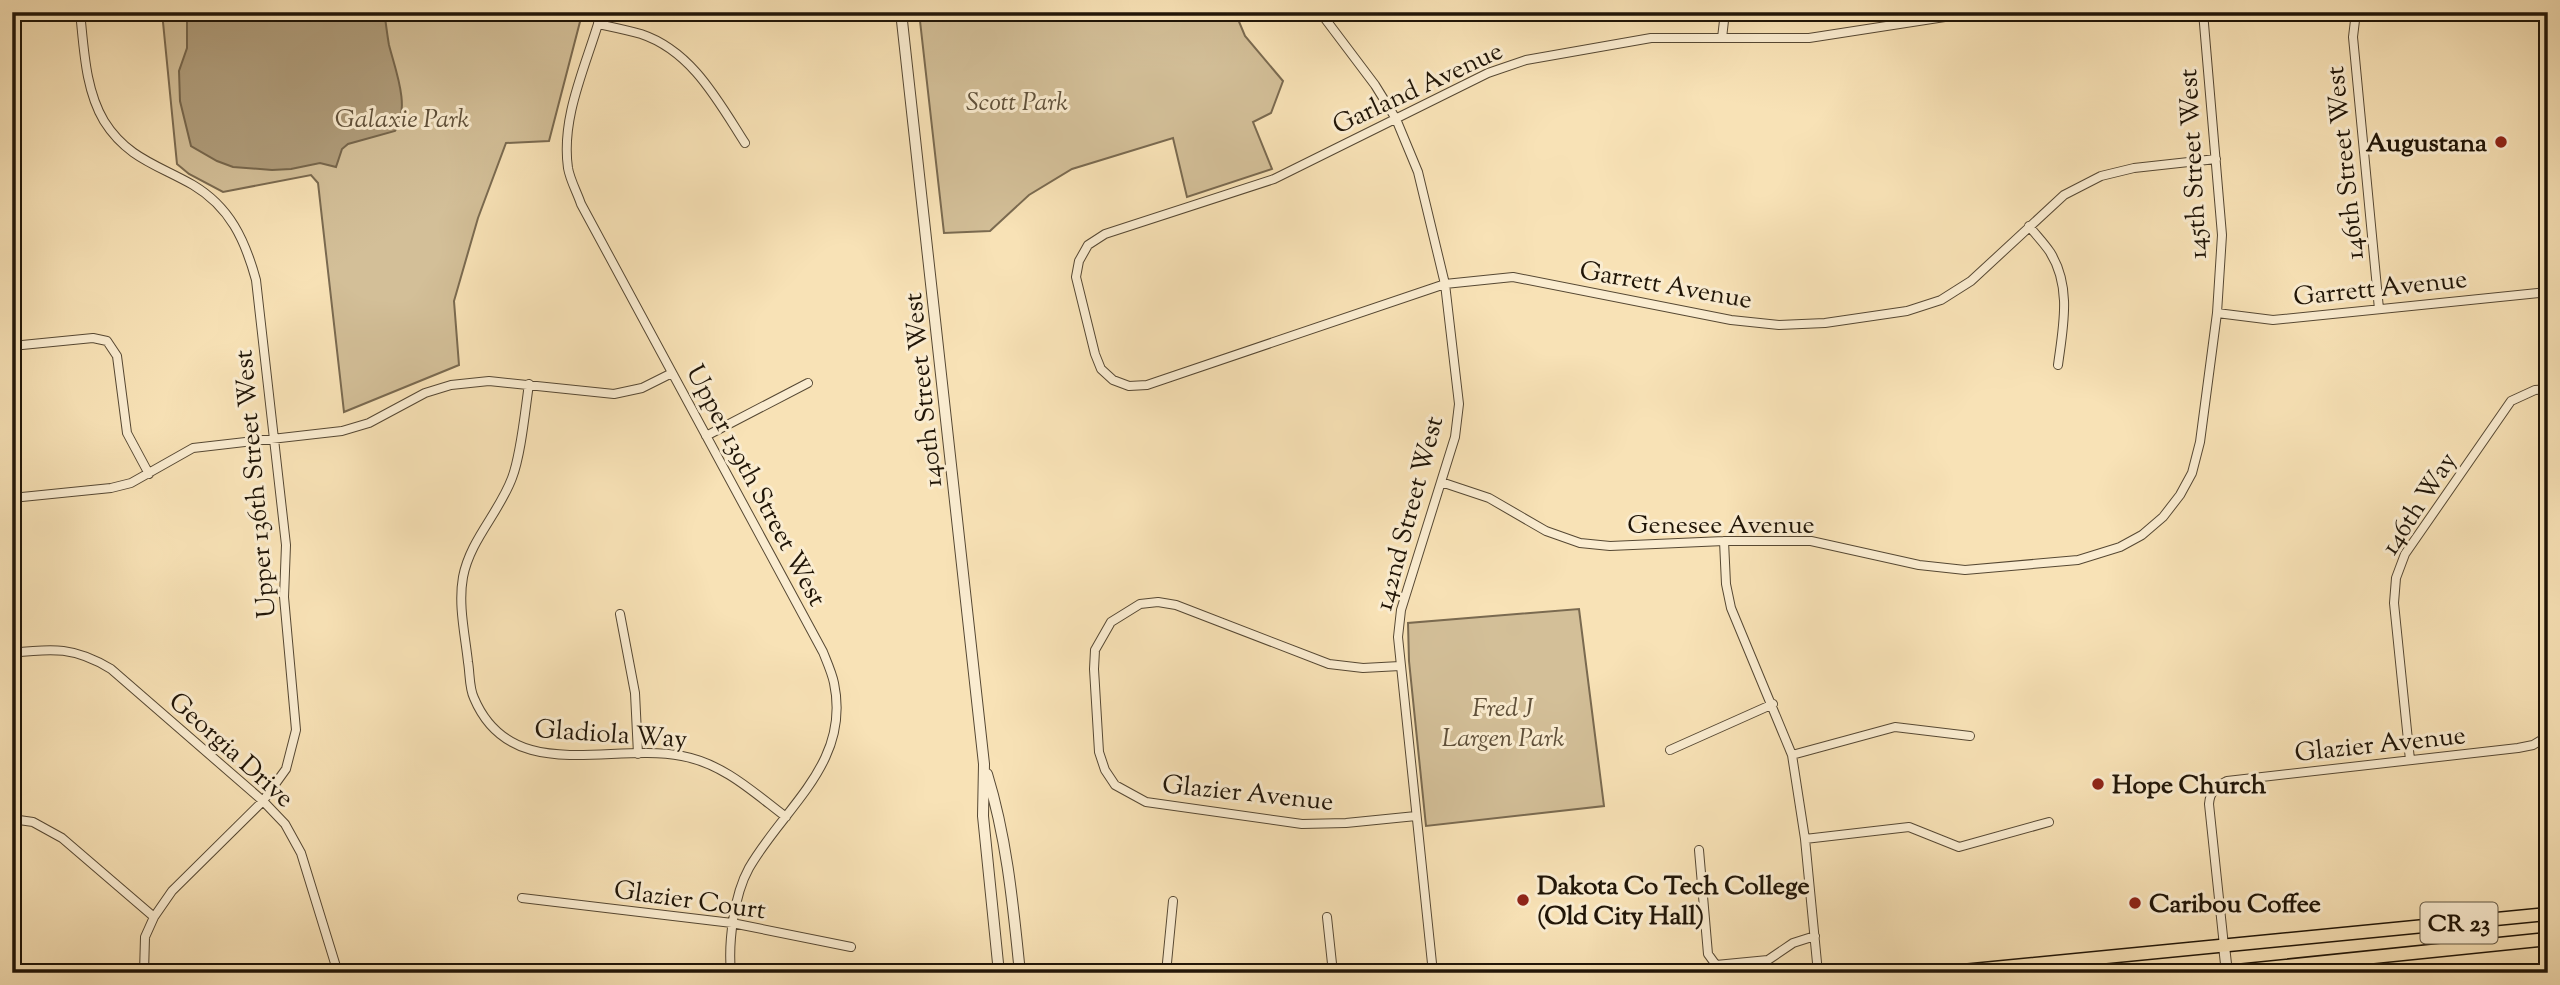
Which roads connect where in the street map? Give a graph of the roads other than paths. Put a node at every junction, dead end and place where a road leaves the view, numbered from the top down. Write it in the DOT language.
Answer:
graph roads {
  1 [pos="80,12"];
  2 [pos="599,12"];
  3 [pos="901,12"];
  4 [pos="1320,12"];
  5 [pos="1725,12"];
  6 [pos="1977,12"];
  7 [pos="2036,12"];
  8 [pos="2113,12"];
  9 [pos="2203,12"];
  10 [pos="2356,12"];
  11 [pos="598,24"];
  12 [pos="1722,38"];
  13 [pos="1396,119"];
  14 [pos="745,143"];
  15 [pos="2216,159"];
  16 [pos="2029,226"];
  17 [pos="1445,284"];
  18 [pos="2548,292"];
  19 [pos="2379,309"];
  20 [pos="2217,313"];
  21 [pos="12,346"];
  22 [pos="1095,354"];
  23 [pos="2058,365"];
  24 [pos="672,373"];
  25 [pos="808,383"];
  26 [pos="529,384"];
  27 [pos="2548,389"];
  28 [pos="706,436"];
  29 [pos="273,438"];
  30 [pos="149,474"];
  31 [pos="1441,482"];
  32 [pos="12,498"];
  33 [pos="1724,541"];
  34 [pos="620,614"];
  35 [pos="12,653"];
  36 [pos="1400,666"];
  37 [pos="1773,704"];
  38 [pos="1970,736"];
  39 [pos="2548,736"];
  40 [pos="1670,750"];
  41 [pos="638,754"];
  42 [pos="1792,755"];
  43 [pos="2410,760"];
  44 [pos="984,764"];
  45 [pos="263,801"];
  46 [pos="1416,816"];
  47 [pos="786,817"];
  48 [pos="12,819"];
  49 [pos="2049,822"];
  50 [pos="1805,839"];
  51 [pos="1699,850"];
  52 [pos="522,898"];
  53 [pos="1173,901"];
  54 [pos="2548,914"];
  55 [pos="1327,916"];
  56 [pos="154,917"];
  57 [pos="732,923"];
  58 [pos="1815,936"];
  59 [pos="2548,939"];
  60 [pos="2224,946"];
  61 [pos="851,947"];
  62 [pos="2223,972"];
  63 [pos="144,973"];
  64 [pos="338,973"];
  65 [pos="732,973"];
  66 [pos="999,973"];
  67 [pos="1020,973"];
  68 [pos="1166,973"];
  69 [pos="1333,973"];
  70 [pos="1433,973"];
  71 [pos="1818,973"];
  72 [pos="1942,973"];
  1 -- 29 [label="street, Upper 136th Street West"];
  2 -- 11 [label="street, Upper 139th Street West"];
  3 -- 44 [label="street, 140th Street West"];
  4 -- 13 [label="street, 142nd Street West"];
  5 -- 12 [label="street"];
  6 -- 12 [label="street, Garland Avenue"];
  7 -- 8 [label="street"];
  9 -- 15 [label="street, 145th Street West"];
  10 -- 19 [label="street, 146th Street West"];
  11 -- 14 [label="street"];
  11 -- 24 [label="street, Upper 139th Street West"];
  12 -- 13 [label="street, Garland Avenue"];
  13 -- 17 [label="street, 142nd Street West"];
  13 -- 22 [label="street, Garland Avenue"];
  15 -- 16 [label="street, Garrett Avenue"];
  15 -- 20 [label="street, 145th Street West"];
  16 -- 17 [label="street, Garrett Avenue"];
  16 -- 23 [label="street"];
  17 -- 22 [label="street, Garrett Avenue"];
  17 -- 31 [label="street, 142nd Street West"];
  18 -- 19 [label="street, Garrett Avenue"];
  19 -- 20 [label="street, Garrett Avenue"];
  20 -- 33 [label="street, Genesee Avenue"];
  21 -- 30 [label="street"];
  24 -- 26 [label="street"];
  24 -- 28 [label="street, Upper 139th Street West"];
  25 -- 28 [label="street"];
  26 -- 29 [label="street"];
  26 -- 41 [label="street, Gladiola Way"];
  27 -- 43 [label="street, 146th Way"];
  28 -- 47 [label="street, Upper 139th Street West"];
  29 -- 30 [label="street"];
  29 -- 45 [label="street, Upper 136th Street West"];
  30 -- 32 [label="street"];
  31 -- 33 [label="street, Genesee Avenue"];
  31 -- 36 [label="street, 142nd Street West"];
  33 -- 37 [label="street"];
  34 -- 41 [label="street"];
  35 -- 45 [label="street, Georgia Drive"];
  36 -- 46 [label="street, 142nd Street West"];
  36 -- 46 [label="street, Glazier Avenue"];
  37 -- 40 [label="street"];
  37 -- 42 [label="street"];
  38 -- 42 [label="street"];
  39 -- 43 [label="street, Glazier Avenue"];
  41 -- 47 [label="street, Gladiola Way"];
  42 -- 50 [label="street"];
  43 -- 60 [label="street, Glazier Avenue"];
  44 -- 66 [label="street, 140th Street West"];
  44 -- 67 [label="street, 140th Street West"];
  45 -- 56 [label="street, Upper 136th Street West"];
  45 -- 64 [label="street, Georgia Drive"];
  46 -- 70 [label="street, 142nd Street West"];
  47 -- 57 [label="street, Upper 139th Street West"];
  48 -- 56 [label="street"];
  49 -- 50 [label="street"];
  50 -- 58 [label="street"];
  51 -- 58 [label="street"];
  52 -- 57 [label="street, Glazier Court"];
  53 -- 68 [label="street"];
  54 -- 60 [label="highway, CR 23"];
  55 -- 69 [label="street"];
  56 -- 63 [label="street, Upper 136th Street West"];
  57 -- 61 [label="street, Glazier Court"];
  57 -- 65 [label="street, Upper 139th Street West"];
  58 -- 71 [label="street"];
  59 -- 62 [label="highway, CR 23"];
  60 -- 62 [label="street"];
  60 -- 72 [label="highway, CR 23"];
}
